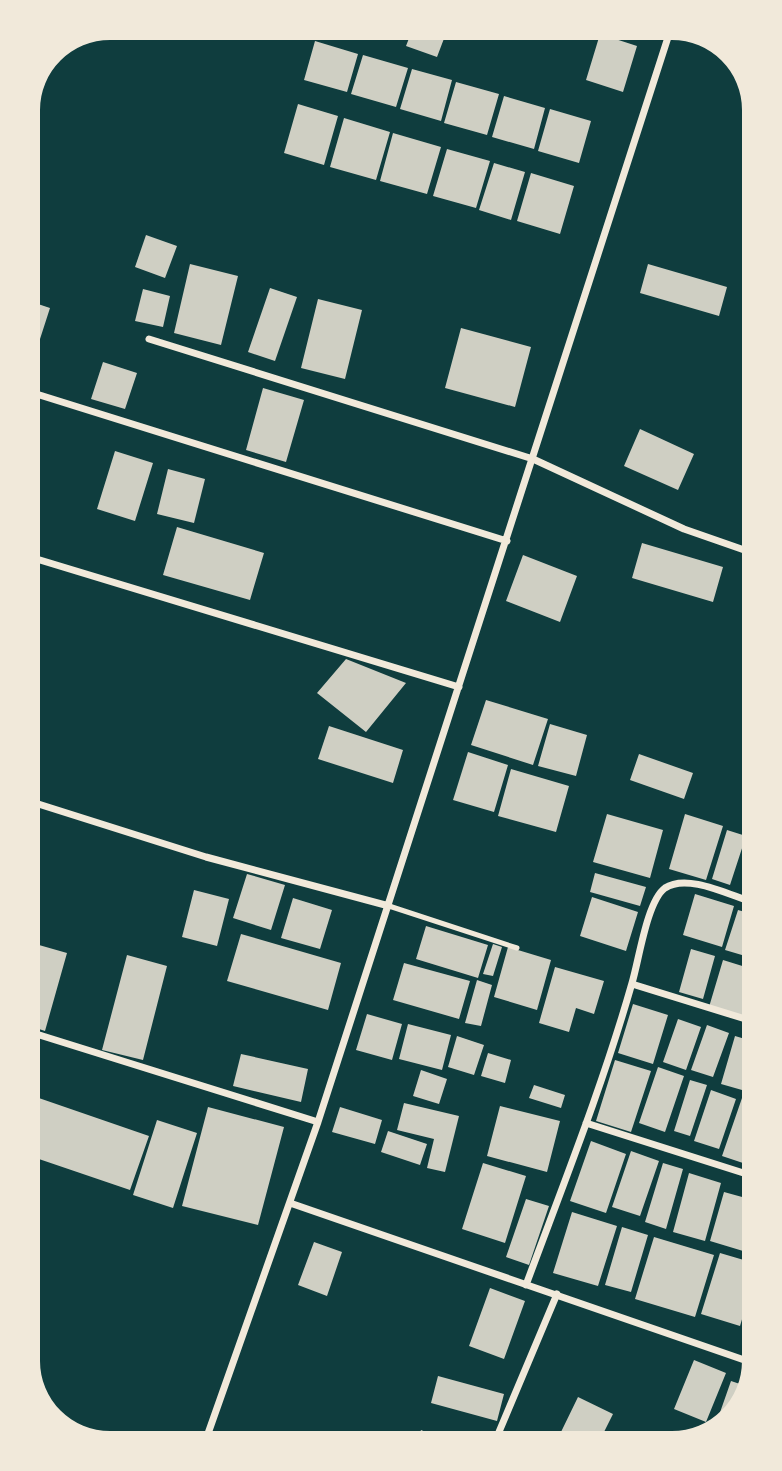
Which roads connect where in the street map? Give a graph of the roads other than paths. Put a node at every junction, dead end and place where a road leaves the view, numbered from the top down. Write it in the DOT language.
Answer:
graph roads {
  1 [pos="665,40"];
  2 [pos="149,339"];
  3 [pos="40,395"];
  4 [pos="533,459"];
  5 [pos="507,541"];
  6 [pos="742,549"];
  7 [pos="40,560"];
  8 [pos="460,687"];
  9 [pos="40,805"];
  10 [pos="742,899"];
  11 [pos="388,906"];
  12 [pos="517,948"];
  13 [pos="632,984"];
  14 [pos="742,1018"];
  15 [pos="40,1035"];
  16 [pos="318,1122"];
  17 [pos="586,1123"];
  18 [pos="742,1173"];
  19 [pos="290,1203"];
  20 [pos="526,1285"];
  21 [pos="557,1294"];
  22 [pos="742,1359"];
  23 [pos="209,1431"];
  24 [pos="499,1431"];
  1 -- 4 [label="street"];
  2 -- 4 [label="street"];
  3 -- 5 [label="street"];
  4 -- 5 [label="street"];
  4 -- 6 [label="street"];
  5 -- 8 [label="street"];
  7 -- 8 [label="street"];
  8 -- 11 [label="street"];
  9 -- 11 [label="street"];
  10 -- 13 [label="street"];
  11 -- 12 [label="lane"];
  11 -- 16 [label="street"];
  13 -- 14 [label="street"];
  13 -- 17 [label="street"];
  15 -- 16 [label="street"];
  16 -- 19 [label="street"];
  17 -- 18 [label="street"];
  17 -- 20 [label="street"];
  19 -- 20 [label="street"];
  19 -- 23 [label="street"];
  20 -- 21 [label="street"];
  21 -- 22 [label="street"];
  21 -- 24 [label="street"];
}
